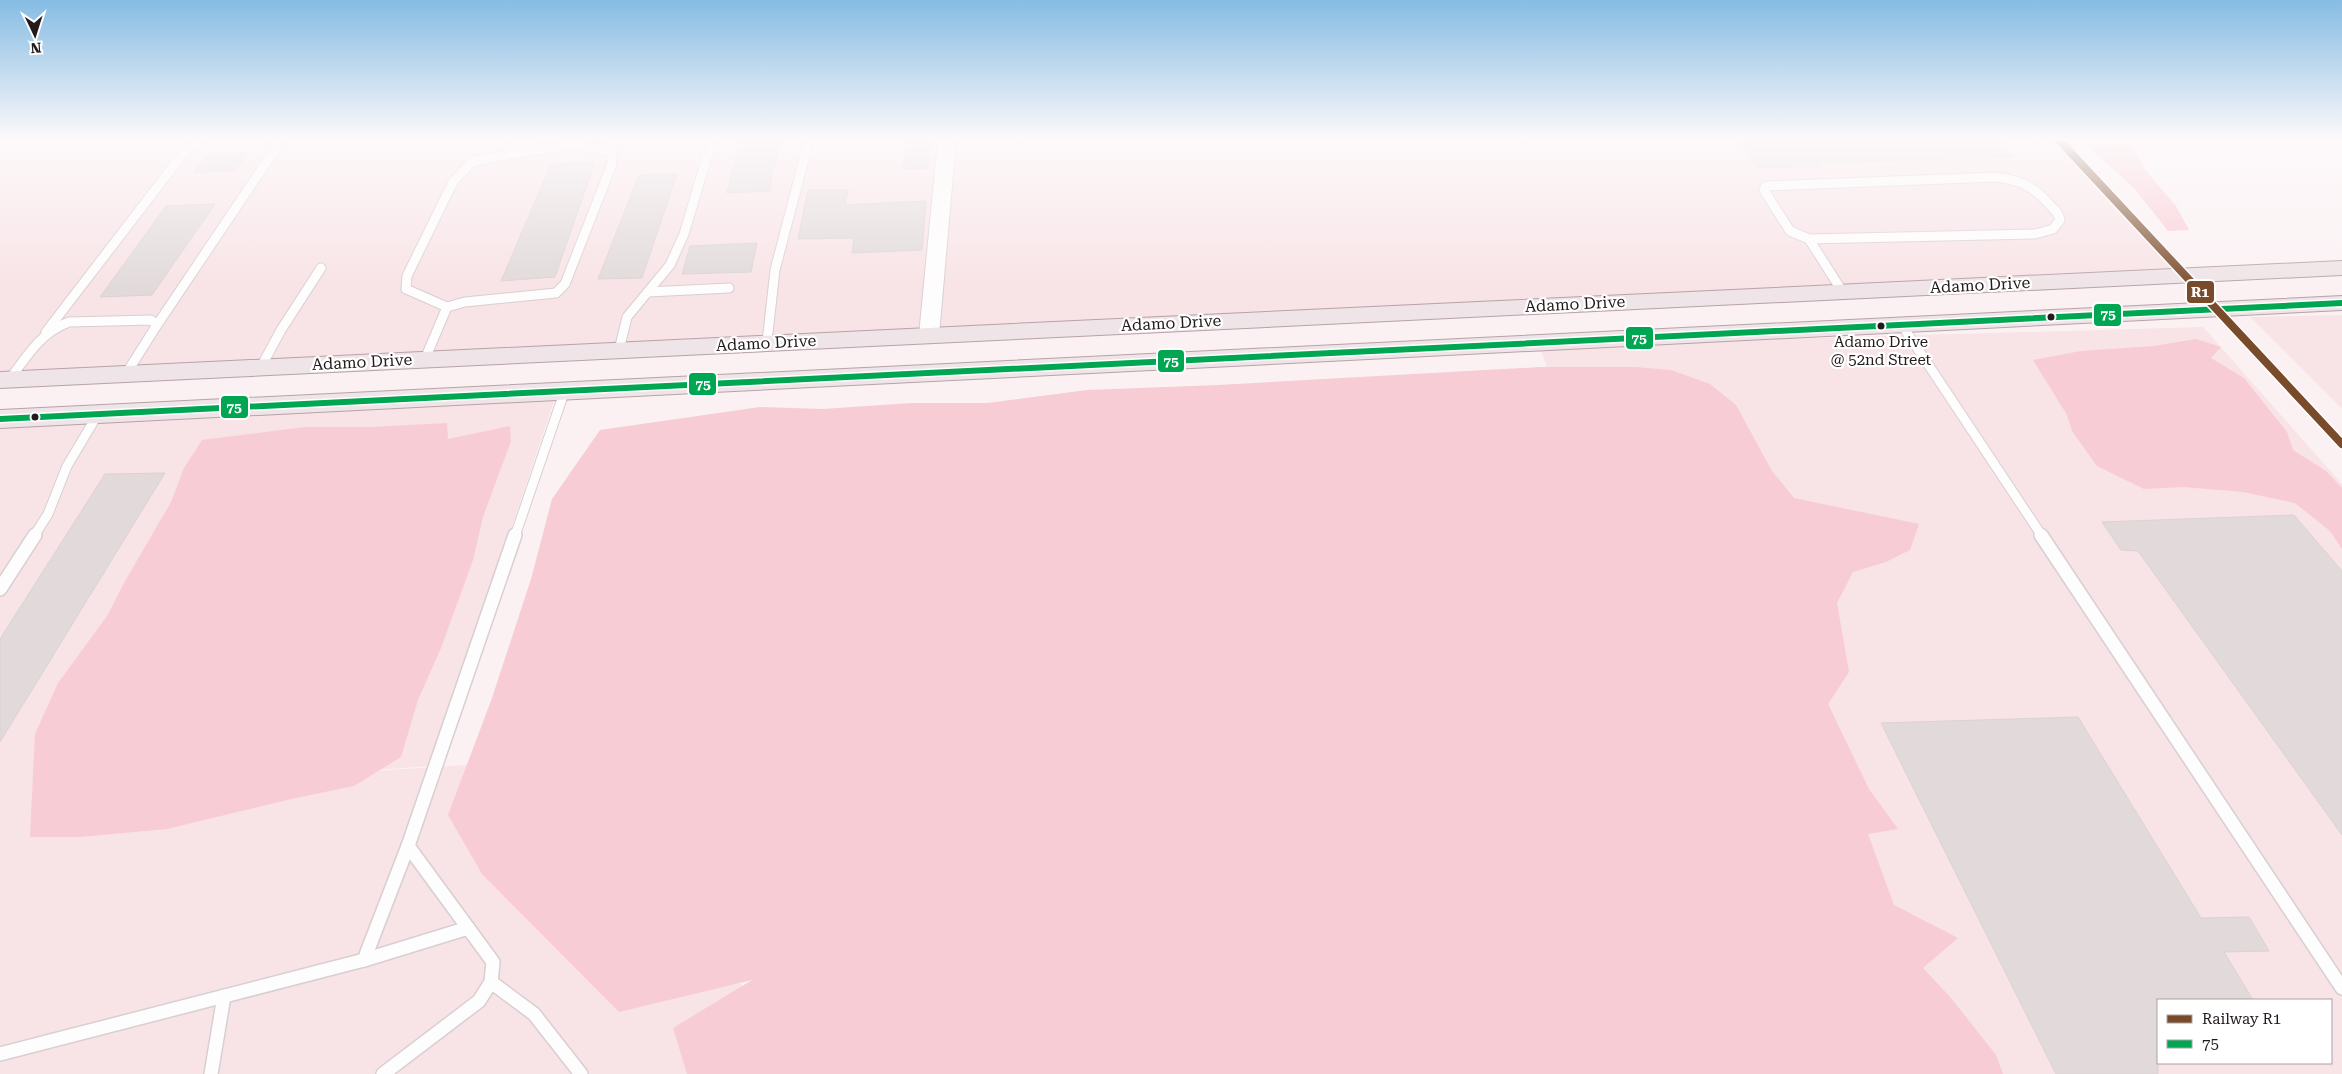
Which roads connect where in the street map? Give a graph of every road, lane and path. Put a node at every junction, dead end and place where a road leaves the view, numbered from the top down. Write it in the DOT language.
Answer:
graph roads {
  1 [pos="155,190"];
  2 [pos="248,190"];
  3 [pos="449,190"];
  4 [pos="601,190"];
  5 [pos="697,190"];
  6 [pos="796,190"];
  7 [pos="942,190"];
  8 [pos="1764,190"];
  9 [pos="2035,190"];
  10 [pos="1809,239"];
  11 [pos="321,268"];
  12 [pos="2342,268"];
  13 [pos="729,288"];
  14 [pos="1842,291"];
  15 [pos="648,292"];
  16 [pos="2342,303"];
  17 [pos="447,307"];
  18 [pos="1902,325"];
  19 [pos="155,328"];
  20 [pos="1024,330"];
  21 [pos="46,332"];
  22 [pos="929,334"];
  23 [pos="767,342"];
  24 [pos="619,350"];
  25 [pos="579,352"];
  26 [pos="425,359"];
  27 [pos="261,367"];
  28 [pos="1024,368"];
  29 [pos="126,374"];
  30 [pos="5,380"];
  31 [pos="565,390"];
  32 [pos="98,414"];
  33 [pos="0,418"];
  34 [pos="0,589"];
  35 [pos="408,846"];
  36 [pos="468,928"];
  37 [pos="364,960"];
  38 [pos="491,982"];
  39 [pos="2342,988"];
  40 [pos="224,996"];
  41 [pos="0,1054"];
  42 [pos="211,1074"];
  43 [pos="383,1074"];
  44 [pos="581,1074"];
  1 -- 21 [label="lane"];
  2 -- 19 [label="lane"];
  3 -- 17 [label="lane"];
  4 -- 17 [label="lane"];
  5 -- 15 [label="lane"];
  6 -- 23 [label="lane"];
  7 -- 22 [label="street"];
  8 -- 10 [label="lane"];
  9 -- 10 [label="lane"];
  10 -- 14 [label="lane"];
  11 -- 27 [label="lane"];
  12 -- 14 [label="main road, Adamo Drive"];
  13 -- 15 [label="lane"];
  14 -- 18 [label="main road"];
  14 -- 20 [label="main road, Adamo Drive"];
  15 -- 24 [label="lane"];
  16 -- 18 [label="main road"];
  17 -- 26 [label="lane"];
  18 -- 28 [label="main road"];
  18 -- 39 [label="lane"];
  19 -- 21 [label="lane"];
  19 -- 29 [label="lane"];
  20 -- 22 [label="main road, Adamo Drive"];
  20 -- 28 [label="main road"];
  21 -- 30 [label="lane"];
  22 -- 23 [label="main road, Adamo Drive"];
  23 -- 24 [label="main road, Adamo Drive"];
  24 -- 25 [label="main road, Adamo Drive"];
  25 -- 26 [label="main road, Adamo Drive"];
  25 -- 31 [label="main road"];
  26 -- 27 [label="main road, Adamo Drive"];
  27 -- 29 [label="main road, Adamo Drive"];
  28 -- 31 [label="main road"];
  29 -- 30 [label="main road, Adamo Drive"];
  31 -- 32 [label="main road"];
  31 -- 35 [label="lane"];
  32 -- 33 [label="main road"];
  32 -- 34 [label="lane"];
  35 -- 36 [label="lane"];
  35 -- 37 [label="lane"];
  36 -- 37 [label="lane"];
  36 -- 38 [label="lane"];
  37 -- 40 [label="lane"];
  38 -- 43 [label="lane"];
  38 -- 44 [label="lane"];
  40 -- 41 [label="lane"];
  40 -- 42 [label="lane"];
}
